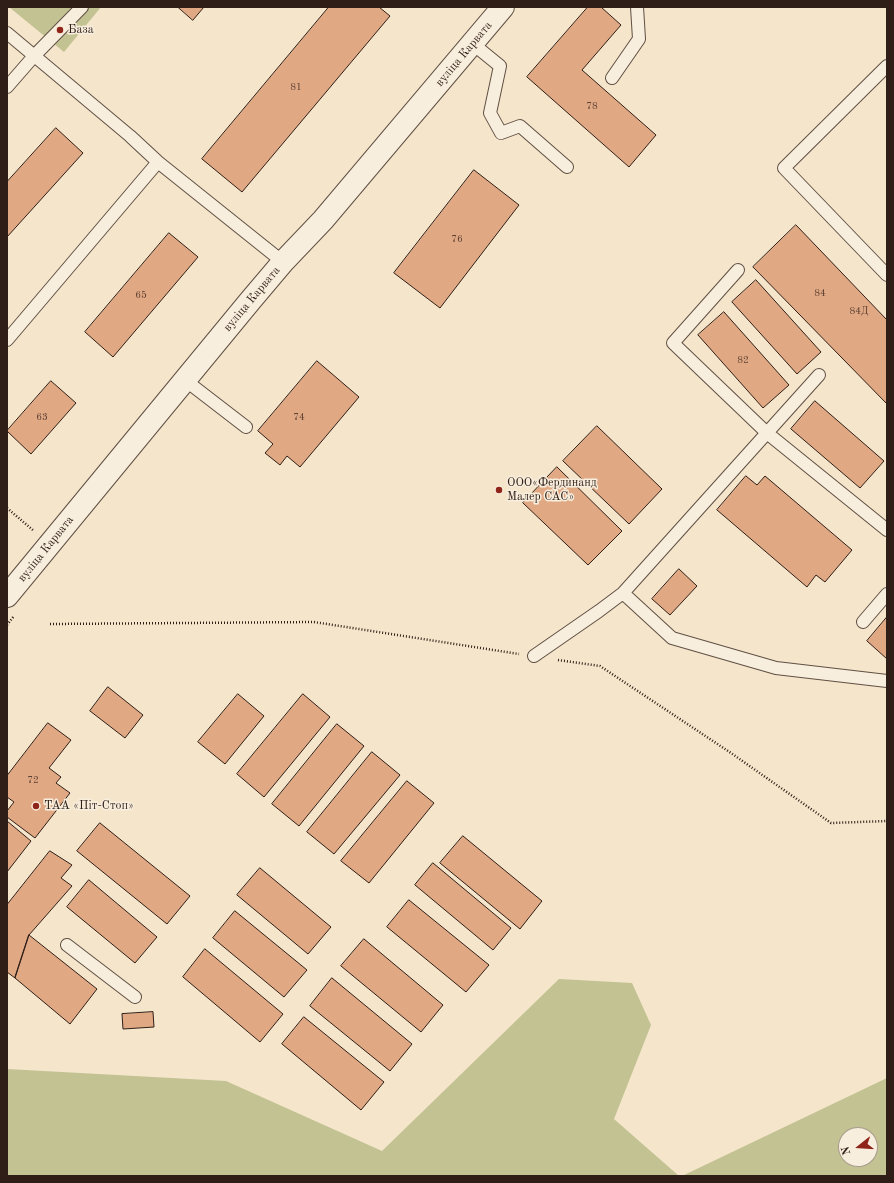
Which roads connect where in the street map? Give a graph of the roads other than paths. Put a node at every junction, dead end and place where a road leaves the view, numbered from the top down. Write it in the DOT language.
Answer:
graph roads {
  1 [pos="82,7"];
  2 [pos="503,7"];
  3 [pos="637,7"];
  4 [pos="7,33"];
  5 [pos="473,44"];
  6 [pos="34,56"];
  7 [pos="887,66"];
  8 [pos="612,78"];
  9 [pos="7,88"];
  10 [pos="158,162"];
  11 [pos="567,167"];
  12 [pos="284,262"];
  13 [pos="738,270"];
  14 [pos="887,275"];
  15 [pos="7,340"];
  16 [pos="820,375"];
  17 [pos="185,380"];
  18 [pos="246,427"];
  19 [pos="767,433"];
  20 [pos="887,530"];
  21 [pos="623,593"];
  22 [pos="887,594"];
  23 [pos="7,596"];
  24 [pos="863,622"];
  25 [pos="534,656"];
  26 [pos="887,681"];
  27 [pos="67,945"];
  28 [pos="134,997"];
  1 -- 6 [label="lane"];
  2 -- 5 [label="street, вуліца Карвата"];
  3 -- 8 [label="lane"];
  4 -- 6 [label="lane"];
  5 -- 11 [label="lane"];
  5 -- 12 [label="street, вуліца Карвата"];
  6 -- 9 [label="lane"];
  6 -- 10 [label="lane"];
  7 -- 14 [label="lane"];
  10 -- 12 [label="lane"];
  10 -- 15 [label="lane"];
  12 -- 17 [label="street, вуліца Карвата"];
  13 -- 19 [label="lane"];
  16 -- 19 [label="lane"];
  17 -- 18 [label="lane"];
  17 -- 23 [label="street, вуліца Карвата"];
  19 -- 20 [label="lane"];
  19 -- 21 [label="lane"];
  21 -- 25 [label="lane"];
  21 -- 26 [label="lane"];
  22 -- 24 [label="lane"];
  27 -- 28 [label="lane"];
}
